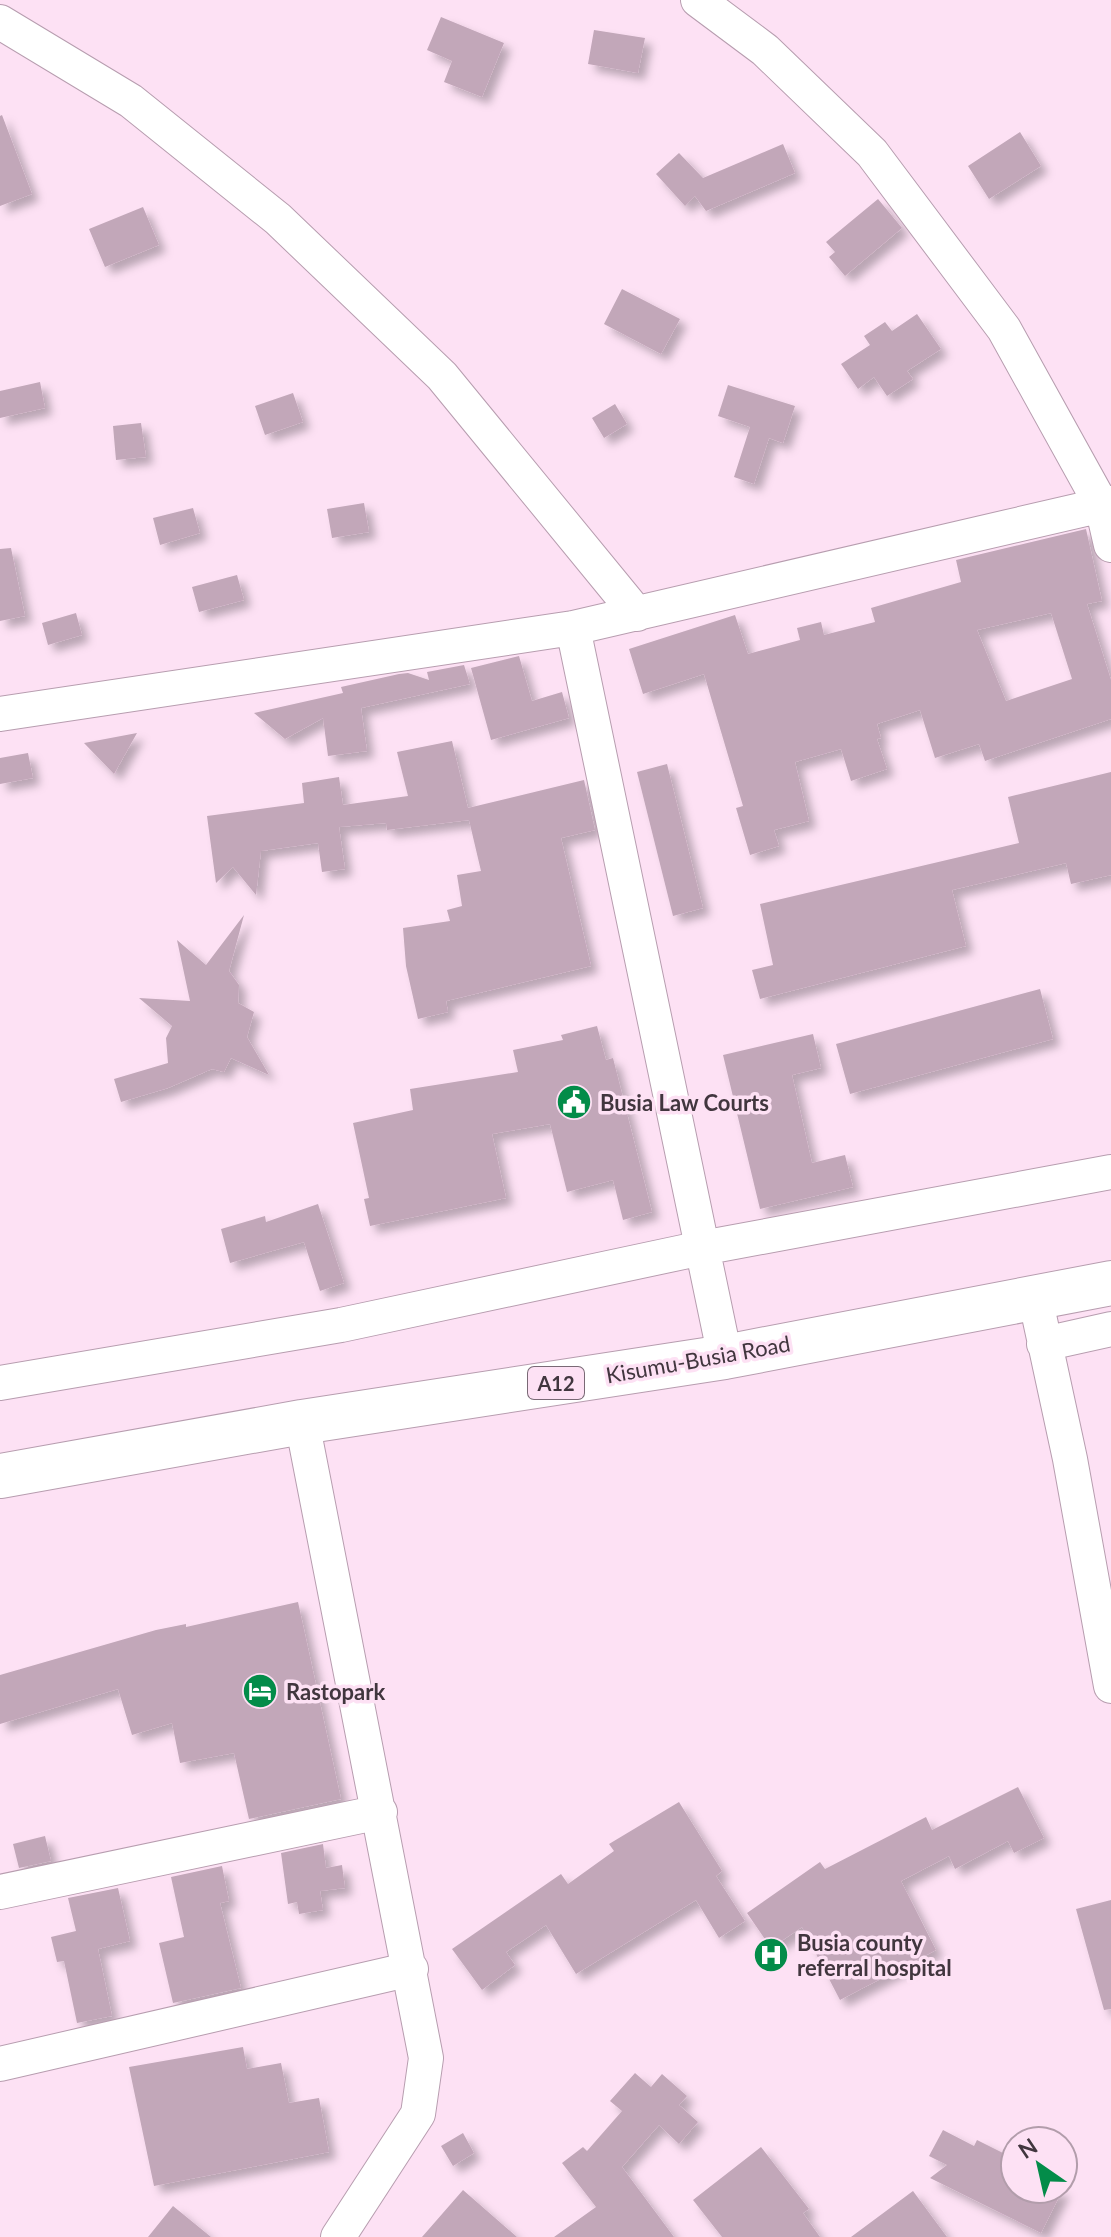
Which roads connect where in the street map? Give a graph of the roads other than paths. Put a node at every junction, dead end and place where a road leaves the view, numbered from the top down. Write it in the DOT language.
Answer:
graph roads {
  1 [pos="698,0"];
  2 [pos="0,22"];
  3 [pos="1106,505"];
  4 [pos="1111,545"];
  5 [pos="637,614"];
  6 [pos="573,628"];
  7 [pos="0,714"];
  8 [pos="1111,1172"];
  9 [pos="702,1248"];
  10 [pos="1111,1283"];
  11 [pos="1035,1297"];
  12 [pos="1111,1329"];
  13 [pos="1044,1344"];
  14 [pos="725,1357"];
  15 [pos="0,1383"];
  16 [pos="302,1422"];
  17 [pos="0,1476"];
  18 [pos="1111,1686"];
  19 [pos="380,1812"];
  20 [pos="0,1892"];
  21 [pos="411,1969"];
  22 [pos="0,2064"];
  23 [pos="338,2237"];
  1 -- 3 [label="street"];
  2 -- 5 [label="street"];
  3 -- 4 [label="street"];
  3 -- 5 [label="street"];
  5 -- 6 [label="street"];
  6 -- 7 [label="street"];
  6 -- 9 [label="street"];
  8 -- 9 [label="street"];
  9 -- 14 [label="street"];
  9 -- 15 [label="street"];
  10 -- 11 [label="highway, Kisumu-Busia Road / A12"];
  11 -- 13 [label="street"];
  11 -- 14 [label="highway, Kisumu-Busia Road / A12"];
  12 -- 13 [label="street"];
  13 -- 18 [label="street"];
  14 -- 16 [label="highway, Kisumu-Busia Road / A12"];
  16 -- 17 [label="highway, Kisumu-Busia Road / A12"];
  16 -- 19 [label="street"];
  19 -- 20 [label="street"];
  19 -- 21 [label="street"];
  21 -- 22 [label="street"];
  21 -- 23 [label="street"];
}
